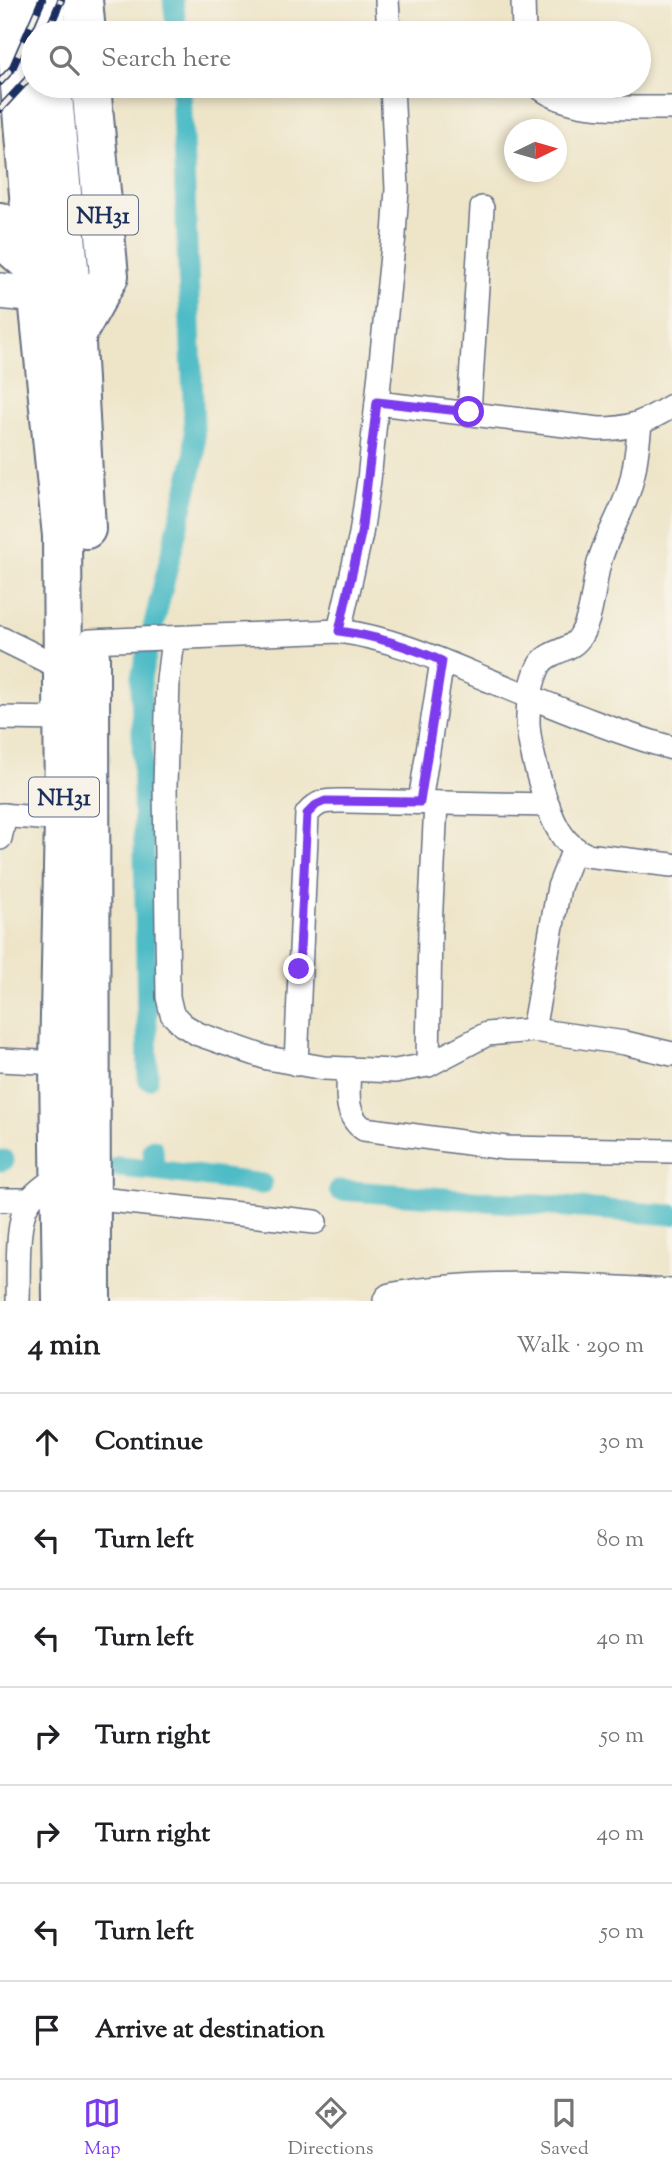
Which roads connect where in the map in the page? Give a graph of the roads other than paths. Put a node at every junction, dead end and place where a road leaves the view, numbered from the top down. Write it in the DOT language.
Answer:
graph roads {
  1 [pos="13,0"];
  2 [pos="44,0"];
  3 [pos="83,0"];
  4 [pos="387,0"];
  5 [pos="523,0"];
  6 [pos="47,21"];
  7 [pos="85,21"];
  8 [pos="388,21"];
  9 [pos="524,21"];
  10 [pos="21,98"];
  11 [pos="21,98"];
  12 [pos="53,98"];
  13 [pos="92,98"];
  14 [pos="393,98"];
  15 [pos="560,98"];
  16 [pos="672,108"];
  17 [pos="482,208"];
  18 [pos="0,222"];
  19 [pos="36,281"];
  20 [pos="0,291"];
  21 [pos="75,337"];
  22 [pos="377,402"];
  23 [pos="672,406"];
  24 [pos="469,412"];
  25 [pos="640,425"];
  26 [pos="339,631"];
  27 [pos="0,638"];
  28 [pos="169,639"];
  29 [pos="102,641"];
  30 [pos="442,661"];
  31 [pos="65,670"];
  32 [pos="530,696"];
  33 [pos="0,718"];
  34 [pos="64,719"];
  35 [pos="672,748"];
  36 [pos="428,803"];
  37 [pos="548,805"];
  38 [pos="2,815"];
  39 [pos="64,820"];
  40 [pos="0,838"];
  41 [pos="574,849"];
  42 [pos="672,865"];
  43 [pos="533,1030"];
  44 [pos="672,1054"];
  45 [pos="0,1060"];
  46 [pos="59,1063"];
  47 [pos="296,1064"];
  48 [pos="428,1065"];
  49 [pos="349,1069"];
  50 [pos="672,1151"];
  51 [pos="59,1175"];
  52 [pos="90,1198"];
  53 [pos="0,1200"];
  54 [pos="30,1200"];
  55 [pos="315,1222"];
  56 [pos="672,1297"];
  57 [pos="18,1301"];
  58 [pos="62,1301"];
  59 [pos="91,1301"];
  60 [pos="391,1301"];
  1 -- 11 [label="highway"];
  2 -- 6 [label="highway"];
  3 -- 7 [label="highway"];
  4 -- 8 [label="street"];
  5 -- 9 [label="street"];
  10 -- 19 [label="highway"];
  12 -- 21 [label="highway"];
  13 -- 21 [label="highway, NH31"];
  14 -- 22 [label="street"];
  15 -- 16 [label="street"];
  17 -- 24 [label="street"];
  18 -- 19 [label="highway"];
  19 -- 20 [label="main road"];
  19 -- 31 [label="highway, NH31"];
  21 -- 29 [label="highway, NH31"];
  22 -- 24 [label="street"];
  22 -- 26 [label="street"];
  23 -- 25 [label="street"];
  24 -- 25 [label="street"];
  25 -- 32 [label="street"];
  26 -- 28 [label="street"];
  26 -- 30 [label="street"];
  27 -- 31 [label="street"];
  28 -- 29 [label="street"];
  28 -- 47 [label="street"];
  29 -- 52 [label="highway, NH31"];
  30 -- 32 [label="street"];
  30 -- 36 [label="street"];
  31 -- 34 [label="highway, NH31"];
  32 -- 35 [label="street"];
  32 -- 37 [label="street"];
  33 -- 34 [label="street"];
  34 -- 39 [label="highway, NH31"];
  36 -- 37 [label="street"];
  36 -- 47 [label="street"];
  36 -- 48 [label="street"];
  37 -- 41 [label="street"];
  38 -- 39 [label="street"];
  38 -- 40 [label="street"];
  39 -- 46 [label="highway, NH31"];
  41 -- 42 [label="street"];
  41 -- 43 [label="street"];
  43 -- 44 [label="street"];
  43 -- 48 [label="street"];
  45 -- 46 [label="street"];
  46 -- 51 [label="highway, NH31"];
  47 -- 49 [label="street"];
  48 -- 49 [label="street"];
  49 -- 50 [label="street"];
  51 -- 54 [label="street"];
  51 -- 58 [label="highway, NH31"];
  52 -- 55 [label="street"];
  52 -- 59 [label="highway, NH31"];
  53 -- 54 [label="street"];
  54 -- 57 [label="street"];
  56 -- 60 [label="main road"];
}
